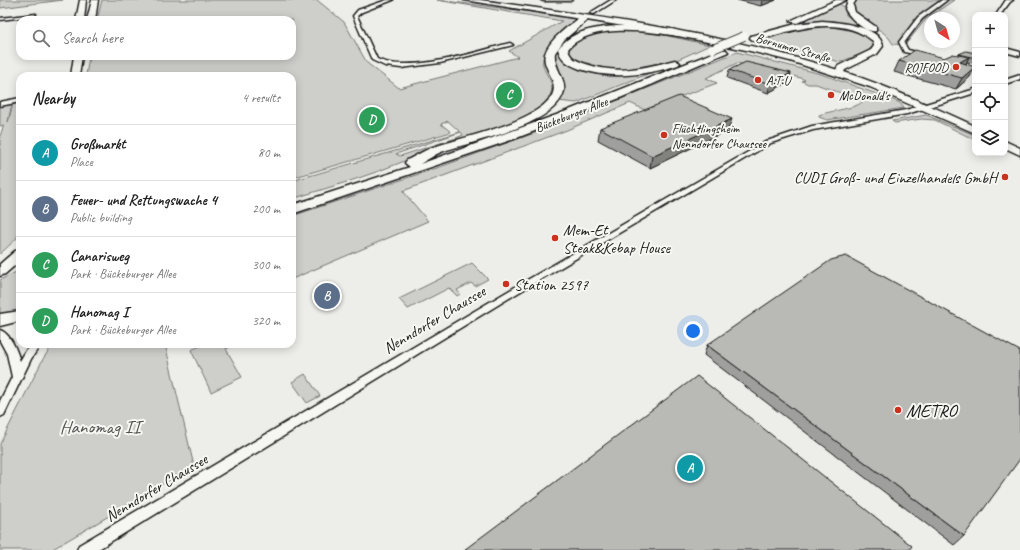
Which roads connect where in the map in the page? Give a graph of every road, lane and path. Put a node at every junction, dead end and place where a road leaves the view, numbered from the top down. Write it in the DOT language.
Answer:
graph roads {
  1 [pos="83,0"];
  2 [pos="95,0"];
  3 [pos="391,0"];
  4 [pos="397,0"];
  5 [pos="467,0"];
  6 [pos="496,0"];
  7 [pos="543,0"];
  8 [pos="570,0"];
  9 [pos="828,0"];
  10 [pos="842,0"];
  11 [pos="852,0"];
  12 [pos="945,0"];
  13 [pos="1011,0"];
  14 [pos="613,1"];
  15 [pos="1000,12"];
  16 [pos="359,13"];
  17 [pos="34,15"];
  18 [pos="26,16"];
  19 [pos="81,16"];
  20 [pos="92,16"];
  21 [pos="594,16"];
  22 [pos="16,17"];
  23 [pos="786,18"];
  24 [pos="0,19"];
  25 [pos="774,23"];
  26 [pos="678,33"];
  27 [pos="754,38"];
  28 [pos="565,44"];
  29 [pos="510,45"];
  30 [pos="718,51"];
  31 [pos="1008,51"];
  32 [pos="1020,54"];
  33 [pos="927,56"];
  34 [pos="77,60"];
  35 [pos="843,71"];
  36 [pos="75,72"];
  37 [pos="1008,76"];
  38 [pos="1019,78"];
  39 [pos="1008,81"];
  40 [pos="972,92"];
  41 [pos="16,101"];
  42 [pos="936,103"];
  43 [pos="0,104"];
  44 [pos="925,107"];
  45 [pos="973,120"];
  46 [pos="972,129"];
  47 [pos="1008,138"];
  48 [pos="1020,144"];
  49 [pos="1008,146"];
  50 [pos="1020,152"];
  51 [pos="403,167"];
  52 [pos="296,201"];
  53 [pos="296,209"];
  54 [pos="16,258"];
  55 [pos="16,266"];
  56 [pos="0,272"];
  57 [pos="16,317"];
  58 [pos="0,320"];
  59 [pos="0,334"];
  60 [pos="34,348"];
  61 [pos="17,376"];
  62 [pos="0,412"];
  63 [pos="84,550"];
  1 -- 19 [label="main road"];
  2 -- 20 [label="main road"];
  3 -- 16 [label="street"];
  4 -- 16 [label="street"];
  5 -- 21 [label="main road, Bornumer Straße"];
  6 -- 21 [label="main road, Bornumer Straße"];
  7 -- 8 [label="street"];
  9 -- 23 [label="highway"];
  10 -- 27 [label="highway, Bückeburger Allee"];
  11 -- 35 [label="highway"];
  12 -- 33 [label="street"];
  13 -- 15 [label="street"];
  14 -- 21 [label="street"];
  14 -- 21 [label="street"];
  16 -- 29 [label="street"];
  17 -- 18 [label="street"];
  21 -- 26 [label="main road, Bornumer Straße"];
  21 -- 28 [label="highway"];
  21 -- 35 [label="main road, Bornumer Straße"];
  21 -- 51 [label="highway"];
  22 -- 24 [label="street"];
  25 -- 30 [label="highway, Bückeburger Allee, bridge"];
  26 -- 28 [label="highway"];
  26 -- 35 [label="main road, Bornumer Straße"];
  27 -- 30 [label="highway, Bückeburger Allee"];
  27 -- 35 [label="highway"];
  28 -- 30 [label="highway"];
  30 -- 51 [label="highway, Bückeburger Allee"];
  30 -- 53 [label="highway, Bückeburger Allee"];
  31 -- 32 [label="street"];
  34 -- 36 [label="main road"];
  35 -- 42 [label="main road, Bornumer Straße"];
  35 -- 44 [label="main road, Bornumer Straße"];
  37 -- 38 [label="street"];
  38 -- 39 [label="street"];
  40 -- 42 [label="street, Nenndorfer Chaussee"];
  41 -- 43 [label="street"];
  42 -- 44 [label="street, Nenndorfer Chaussee"];
  42 -- 45 [label="main road, Bornumer Straße"];
  44 -- 46 [label="main road, Bornumer Straße"];
  44 -- 63 [label="street, Nenndorfer Chaussee"];
  47 -- 48 [label="main road"];
  49 -- 50 [label="main road"];
  51 -- 52 [label="highway, Bückeburger Allee"];
  54 -- 56 [label="main road"];
  55 -- 56 [label="main road"];
  57 -- 58 [label="main road"];
  59 -- 61 [label="street"];
  60 -- 61 [label="street"];
  61 -- 62 [label="street"];
}
